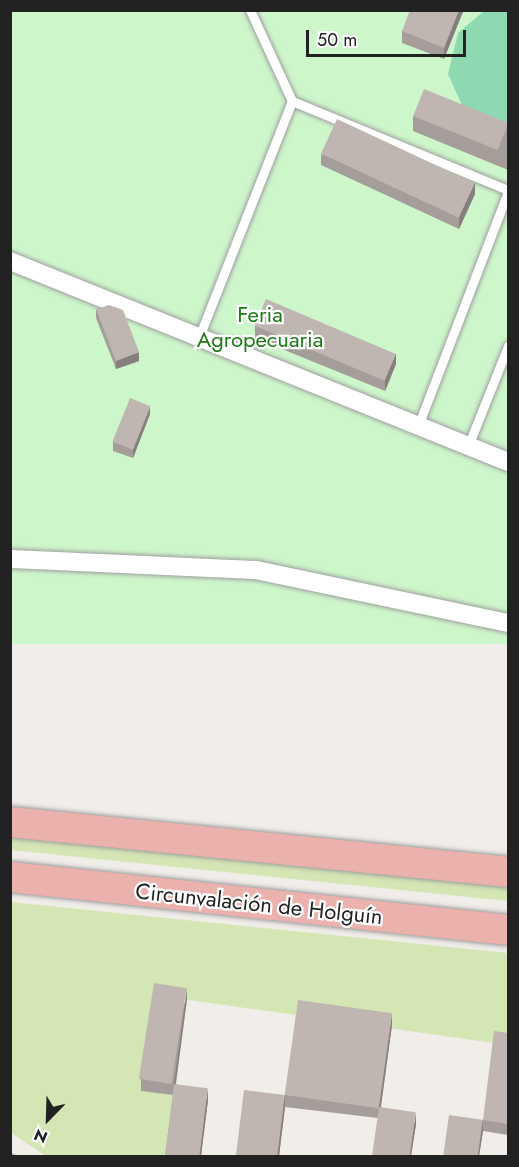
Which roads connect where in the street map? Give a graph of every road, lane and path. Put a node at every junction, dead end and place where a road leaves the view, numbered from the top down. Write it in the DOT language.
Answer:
graph roads {
  1 [pos="250,10"];
  2 [pos="292,101"];
  3 [pos="508,191"];
  4 [pos="10,261"];
  5 [pos="199,337"];
  6 [pos="508,346"];
  7 [pos="418,426"];
  8 [pos="468,446"];
  9 [pos="508,462"];
  10 [pos="10,559"];
  11 [pos="508,623"];
  12 [pos="10,822"];
  13 [pos="508,872"];
  14 [pos="10,877"];
  15 [pos="508,930"];
  1 -- 2 [label="lane"];
  2 -- 3 [label="lane"];
  2 -- 5 [label="lane"];
  3 -- 7 [label="lane"];
  4 -- 5 [label="street"];
  5 -- 7 [label="street"];
  6 -- 8 [label="lane"];
  7 -- 8 [label="street"];
  8 -- 9 [label="street"];
  10 -- 11 [label="street"];
  12 -- 13 [label="highway"];
  14 -- 15 [label="highway, Circunvalación de Holguín"];
}
